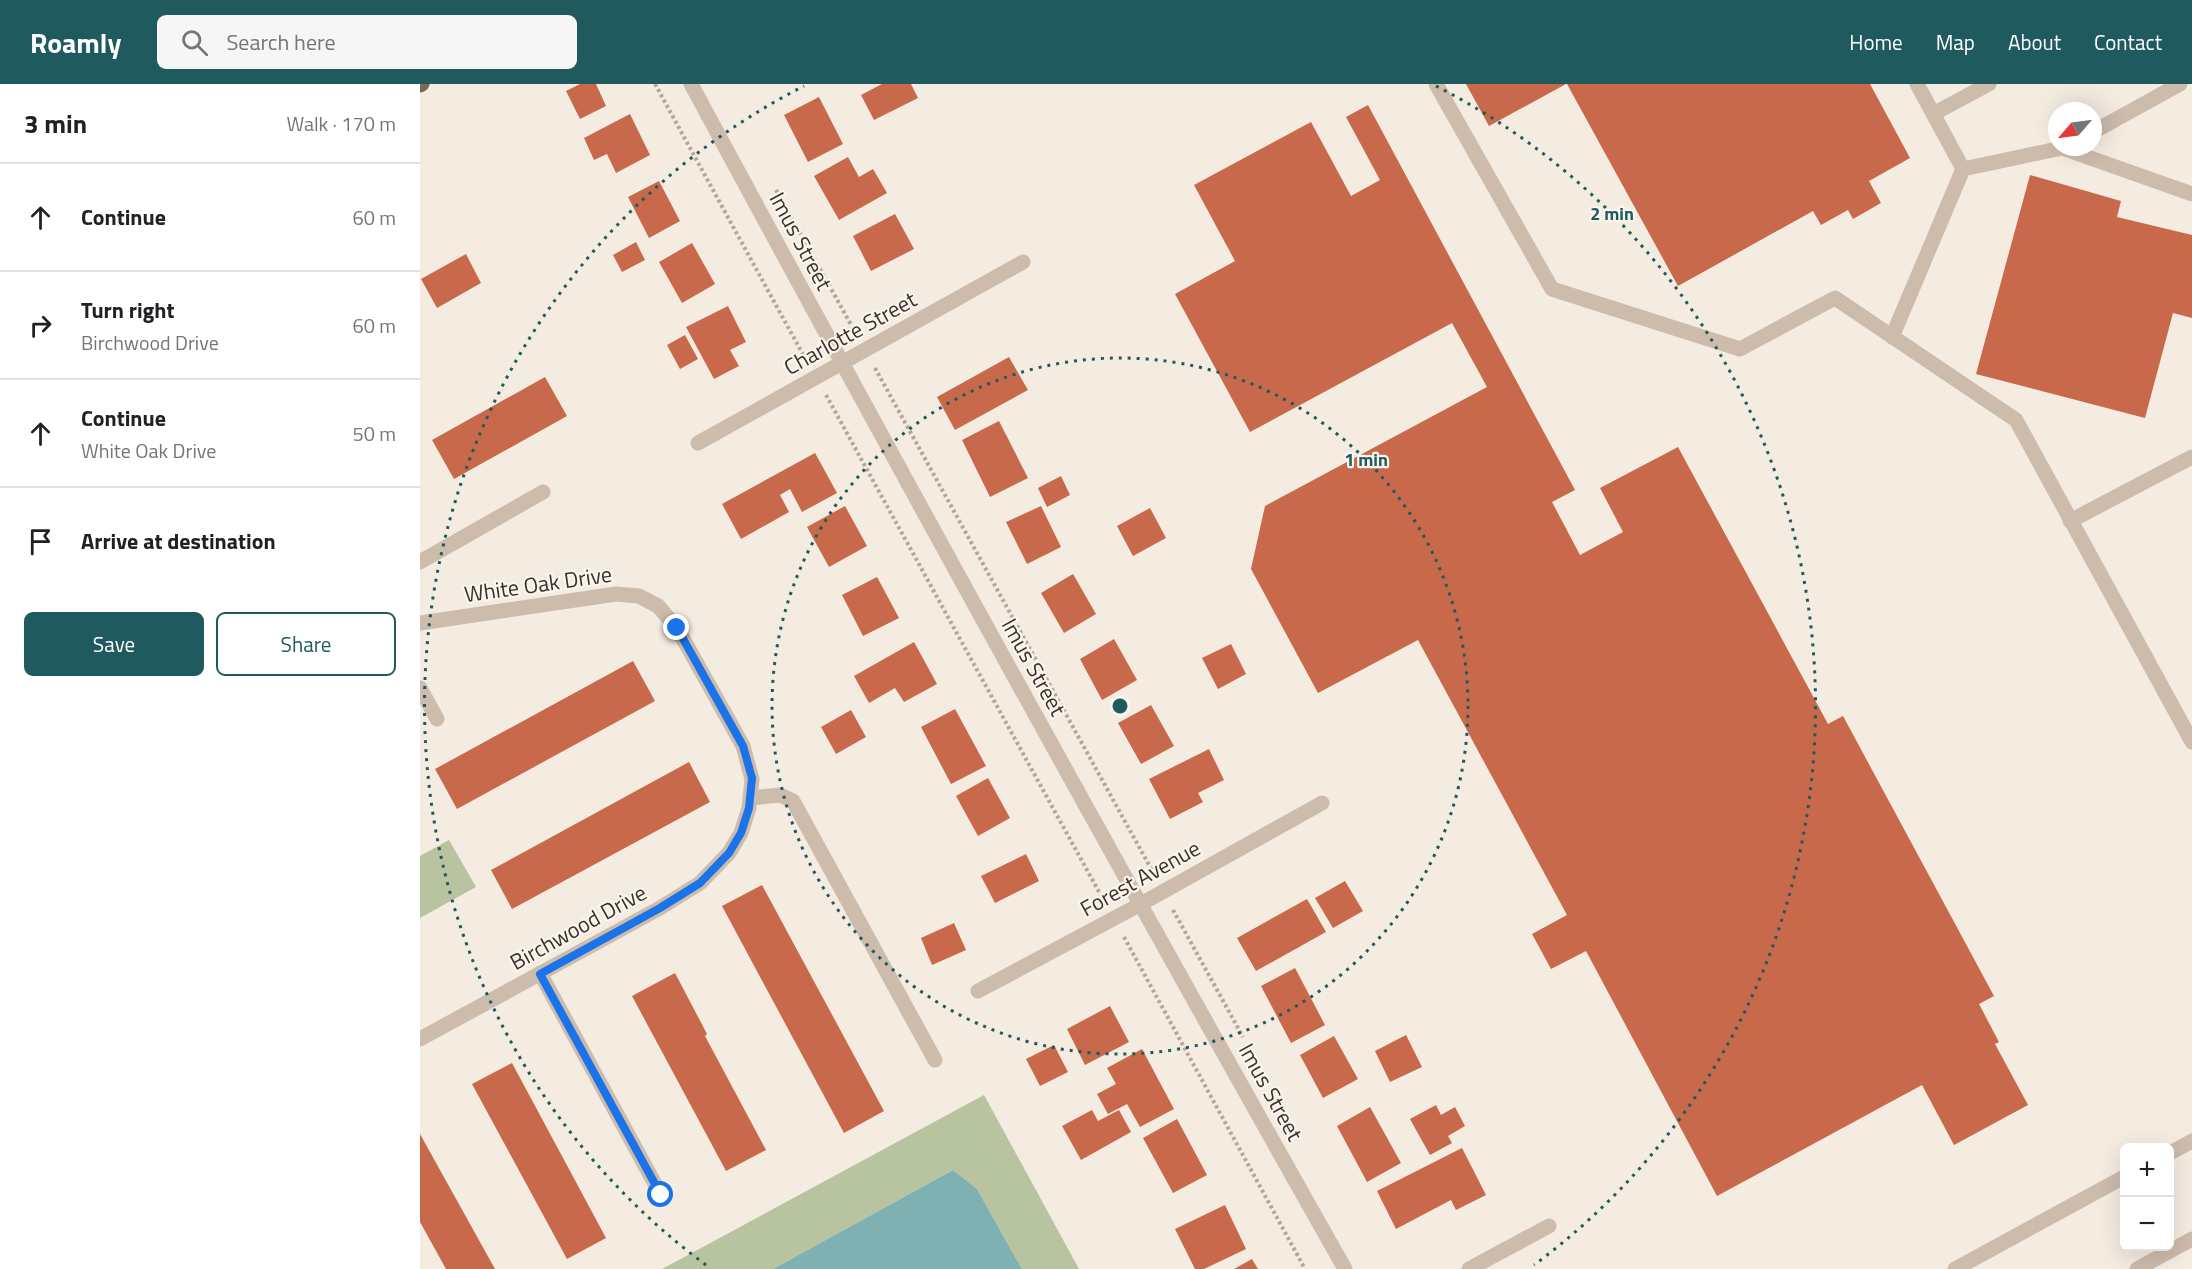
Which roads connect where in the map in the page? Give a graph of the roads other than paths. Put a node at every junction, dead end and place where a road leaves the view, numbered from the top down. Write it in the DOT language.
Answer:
graph roads {
  1 [pos="691,84"];
  2 [pos="1436,84"];
  3 [pos="1917,84"];
  4 [pos="1989,84"];
  5 [pos="2180,84"];
  6 [pos="1933,114"];
  7 [pos="2102,127"];
  8 [pos="2048,151"];
  9 [pos="2085,156"];
  10 [pos="1963,169"];
  11 [pos="2192,194"];
  12 [pos="1023,262"];
  13 [pos="1892,337"];
  14 [pos="841,363"];
  15 [pos="698,442"];
  16 [pos="2192,457"];
  17 [pos="543,492"];
  18 [pos="2070,520"];
  19 [pos="420,562"];
  20 [pos="420,623"];
  21 [pos="420,687"];
  22 [pos="437,719"];
  23 [pos="2192,742"];
  24 [pos="750,798"];
  25 [pos="1322,803"];
  26 [pos="741,833"];
  27 [pos="1139,905"];
  28 [pos="540,974"];
  29 [pos="978,991"];
  30 [pos="420,1039"];
  31 [pos="935,1060"];
  32 [pos="2192,1141"];
  33 [pos="2174,1150"];
  34 [pos="2120,1179"];
  35 [pos="661,1195"];
  36 [pos="1549,1226"];
  37 [pos="2192,1239"];
  38 [pos="1345,1269"];
  39 [pos="1469,1269"];
  40 [pos="1955,1269"];
  41 [pos="2137,1269"];
  1 -- 14 [label="street, Imus Street"];
  2 -- 13 [label="street"];
  3 -- 6 [label="street"];
  4 -- 6 [label="street"];
  5 -- 7 [label="street"];
  6 -- 10 [label="street"];
  8 -- 10 [label="street"];
  9 -- 11 [label="street"];
  10 -- 13 [label="street"];
  12 -- 14 [label="street, Charlotte Street"];
  13 -- 18 [label="street"];
  14 -- 15 [label="street, Charlotte Street"];
  14 -- 27 [label="street, Imus Street"];
  16 -- 18 [label="street"];
  17 -- 19 [label="street"];
  18 -- 23 [label="street"];
  20 -- 24 [label="street, White Oak Drive"];
  21 -- 22 [label="street"];
  24 -- 26 [label="street, White Oak Drive"];
  24 -- 31 [label="street"];
  25 -- 27 [label="street, Forest Avenue"];
  26 -- 28 [label="street, Birchwood Drive"];
  27 -- 29 [label="street, Forest Avenue"];
  27 -- 38 [label="street, Imus Street"];
  28 -- 30 [label="street, Birchwood Drive"];
  28 -- 35 [label="street"];
  32 -- 33 [label="street"];
  34 -- 40 [label="street"];
  36 -- 39 [label="street"];
  37 -- 41 [label="street"];
}
